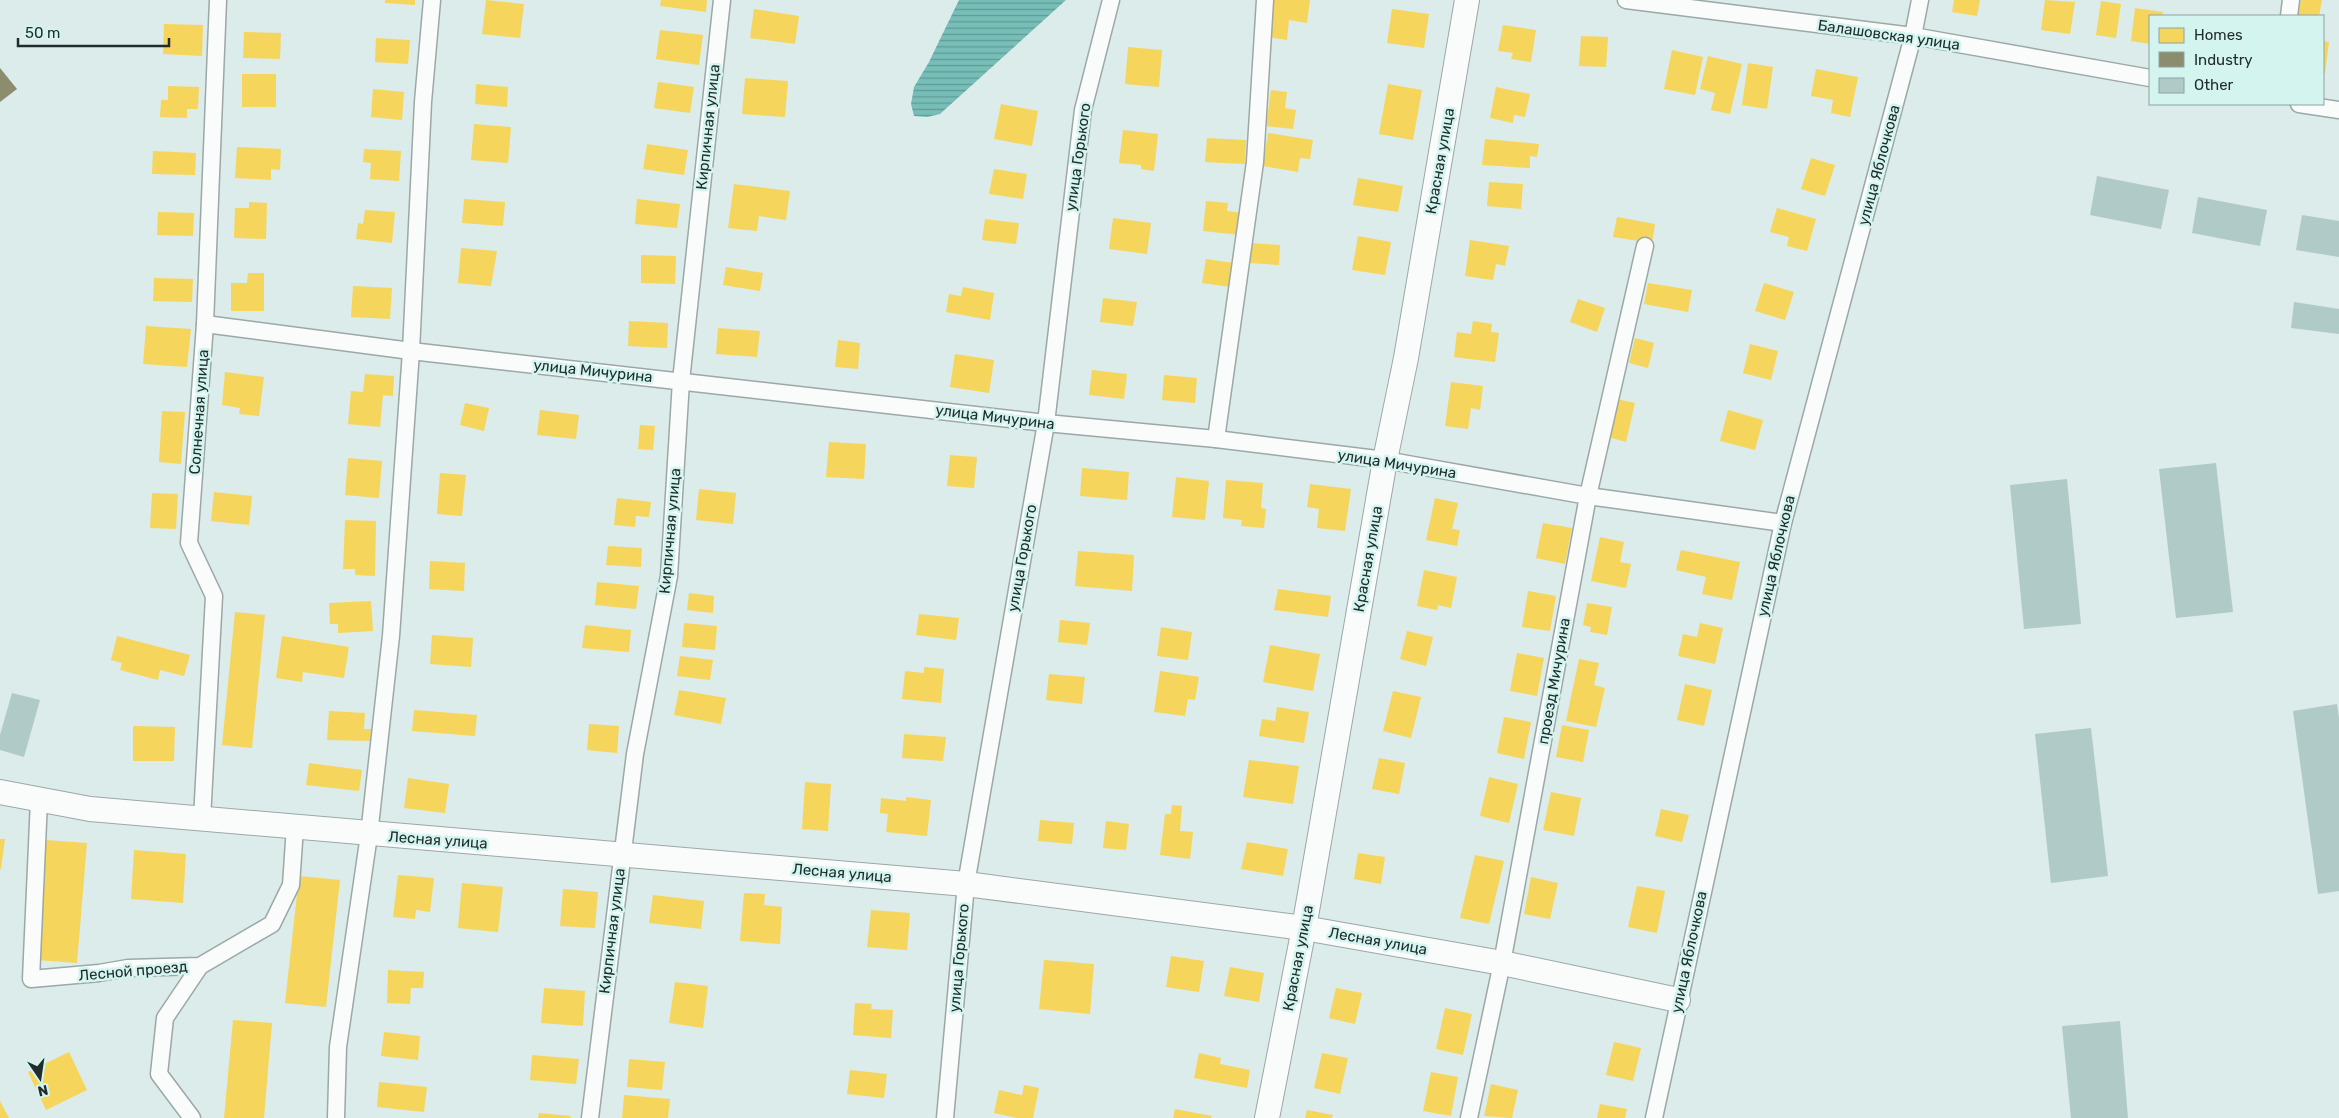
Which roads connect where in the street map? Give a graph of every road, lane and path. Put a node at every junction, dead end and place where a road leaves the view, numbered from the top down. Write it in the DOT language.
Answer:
graph roads {
  1 [pos="218,0"];
  2 [pos="432,0"];
  3 [pos="722,0"];
  4 [pos="1111,0"];
  5 [pos="1265,0"];
  6 [pos="1467,0"];
  7 [pos="1626,0"];
  8 [pos="1920,0"];
  9 [pos="2291,0"];
  10 [pos="2289,15"];
  11 [pos="1913,36"];
  12 [pos="2149,78"];
  13 [pos="2305,105"];
  14 [pos="2339,110"];
  15 [pos="1645,246"];
  16 [pos="205,324"];
  17 [pos="411,351"];
  18 [pos="681,380"];
  19 [pos="1046,424"];
  20 [pos="1216,439"];
  21 [pos="1385,460"];
  22 [pos="1588,496"];
  23 [pos="1783,523"];
  24 [pos="0,792"];
  25 [pos="38,800"];
  26 [pos="202,819"];
  27 [pos="295,827"];
  28 [pos="369,835"];
  29 [pos="622,854"];
  30 [pos="966,884"];
  31 [pos="1304,928"];
  32 [pos="1502,963"];
  33 [pos="200,966"];
  34 [pos="1678,1000"];
  35 [pos="192,1118"];
  36 [pos="336,1118"];
  37 [pos="590,1118"];
  38 [pos="945,1118"];
  39 [pos="1267,1118"];
  40 [pos="1469,1118"];
  41 [pos="1654,1118"];
  1 -- 16 [label="street, Солнечная улица"];
  2 -- 17 [label="street"];
  3 -- 18 [label="street, Кирпичная улица"];
  4 -- 19 [label="street, улица Горького"];
  5 -- 20 [label="street"];
  6 -- 21 [label="street, Красная улица"];
  7 -- 11 [label="street, Балашовская улица"];
  8 -- 11 [label="street, улица Яблочкова"];
  9 -- 10 [label="street"];
  11 -- 12 [label="street, Балашовская улица"];
  11 -- 23 [label="street, улица Яблочкова"];
  13 -- 14 [label="street"];
  15 -- 22 [label="street, проезд Мичурина"];
  16 -- 17 [label="street, улица Мичурина"];
  16 -- 26 [label="street, Солнечная улица"];
  17 -- 18 [label="street, улица Мичурина"];
  17 -- 28 [label="street"];
  18 -- 19 [label="street, улица Мичурина"];
  18 -- 29 [label="street, Кирпичная улица"];
  19 -- 20 [label="street, улица Мичурина"];
  19 -- 30 [label="street, улица Горького"];
  20 -- 21 [label="street, улица Мичурина"];
  21 -- 22 [label="street, улица Мичурина"];
  21 -- 31 [label="street, Красная улица"];
  22 -- 23 [label="street, улица Мичурина"];
  22 -- 32 [label="street, проезд Мичурина"];
  23 -- 34 [label="street, улица Яблочкова"];
  24 -- 25 [label="street, Лесная улица"];
  25 -- 26 [label="street, Лесная улица"];
  25 -- 33 [label="street, Лесной проезд"];
  26 -- 27 [label="street, Лесная улица"];
  27 -- 28 [label="street, Лесная улица"];
  27 -- 33 [label="street, Лесной проезд"];
  28 -- 29 [label="street, Лесная улица"];
  28 -- 36 [label="street"];
  29 -- 30 [label="street, Лесная улица"];
  29 -- 37 [label="street, Кирпичная улица"];
  30 -- 31 [label="street, Лесная улица"];
  30 -- 38 [label="street, улица Горького"];
  31 -- 32 [label="street, Лесная улица"];
  31 -- 39 [label="street, Красная улица"];
  32 -- 34 [label="street, Лесная улица"];
  32 -- 40 [label="street, проезд Мичурина"];
  33 -- 35 [label="street"];
  34 -- 41 [label="street, улица Яблочкова"];
}
